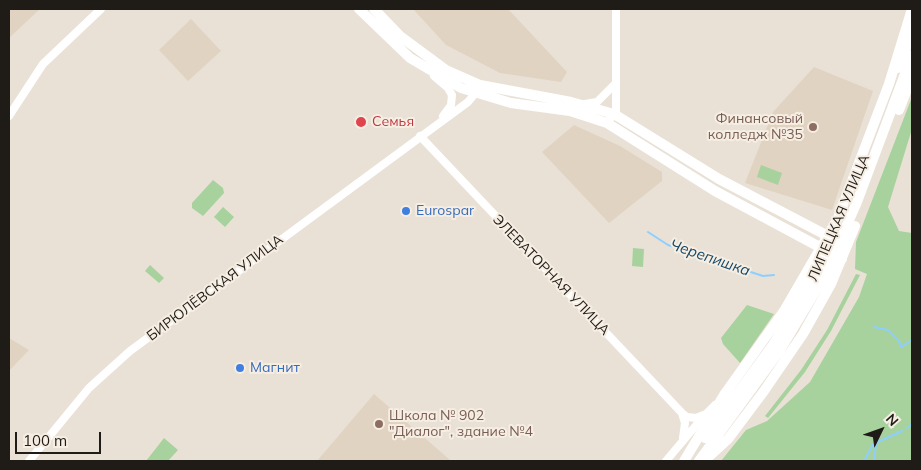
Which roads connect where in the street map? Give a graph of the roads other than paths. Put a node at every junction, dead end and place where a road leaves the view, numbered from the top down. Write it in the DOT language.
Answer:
graph roads {
  1 [pos="100,9"];
  2 [pos="359,9"];
  3 [pos="374,9"];
  4 [pos="616,9"];
  5 [pos="912,9"];
  6 [pos="912,32"];
  7 [pos="912,55"];
  8 [pos="424,68"];
  9 [pos="905,69"];
  10 [pos="615,84"];
  11 [pos="478,89"];
  12 [pos="582,105"];
  13 [pos="614,114"];
  14 [pos="9,116"];
  15 [pos="607,123"];
  16 [pos="435,125"];
  17 [pos="420,136"];
  18 [pos="828,236"];
  19 [pos="847,246"];
  20 [pos="821,247"];
  21 [pos="842,259"];
  22 [pos="800,282"];
  23 [pos="823,297"];
  24 [pos="803,305"];
  25 [pos="724,395"];
  26 [pos="682,414"];
  27 [pos="706,414"];
  28 [pos="682,441"];
  29 [pos="29,461"];
  30 [pos="666,461"];
  31 [pos="684,461"];
  32 [pos="699,461"];
  33 [pos="704,461"];
  1 -- 14 [label="street"];
  2 -- 8 [label="main road"];
  3 -- 11 [label="main road"];
  4 -- 10 [label="street"];
  5 -- 9 [label="main road"];
  6 -- 9 [label="main road, ЛИПЕЦКАЯ УЛИЦА"];
  7 -- 9 [label="main road, ЛИПЕЦКАЯ УЛИЦА"];
  8 -- 11 [label="main road"];
  8 -- 16 [label="street"];
  9 -- 18 [label="main road"];
  9 -- 19 [label="main road"];
  9 -- 24 [label="main road, ЛИПЕЦКАЯ УЛИЦА"];
  10 -- 12 [label="street"];
  10 -- 13 [label="street"];
  11 -- 12 [label="main road"];
  11 -- 15 [label="main road"];
  11 -- 16 [label="street"];
  12 -- 13 [label="main road"];
  13 -- 15 [label="street"];
  13 -- 18 [label="main road"];
  15 -- 20 [label="main road"];
  16 -- 17 [label="street, БИРЮЛЁВСКАЯ УЛИЦА"];
  17 -- 26 [label="street, ЭЛЕВАТОРНАЯ УЛИЦА"];
  17 -- 29 [label="street, БИРЮЛЁВСКАЯ УЛИЦА"];
  18 -- 19 [label="main road"];
  18 -- 20 [label="main road"];
  19 -- 21 [label="main road"];
  20 -- 21 [label="main road"];
  20 -- 22 [label="main road"];
  21 -- 23 [label="main road"];
  22 -- 23 [label="street"];
  22 -- 25 [label="main road"];
  23 -- 33 [label="main road"];
  24 -- 31 [label="main road, ЛИПЕЦКАЯ УЛИЦА"];
  24 -- 32 [label="main road, ЛИПЕЦКАЯ УЛИЦА"];
  25 -- 27 [label="street"];
  25 -- 31 [label="main road"];
  26 -- 27 [label="street"];
  26 -- 28 [label="street"];
  27 -- 28 [label="street"];
  28 -- 30 [label="street"];
}
